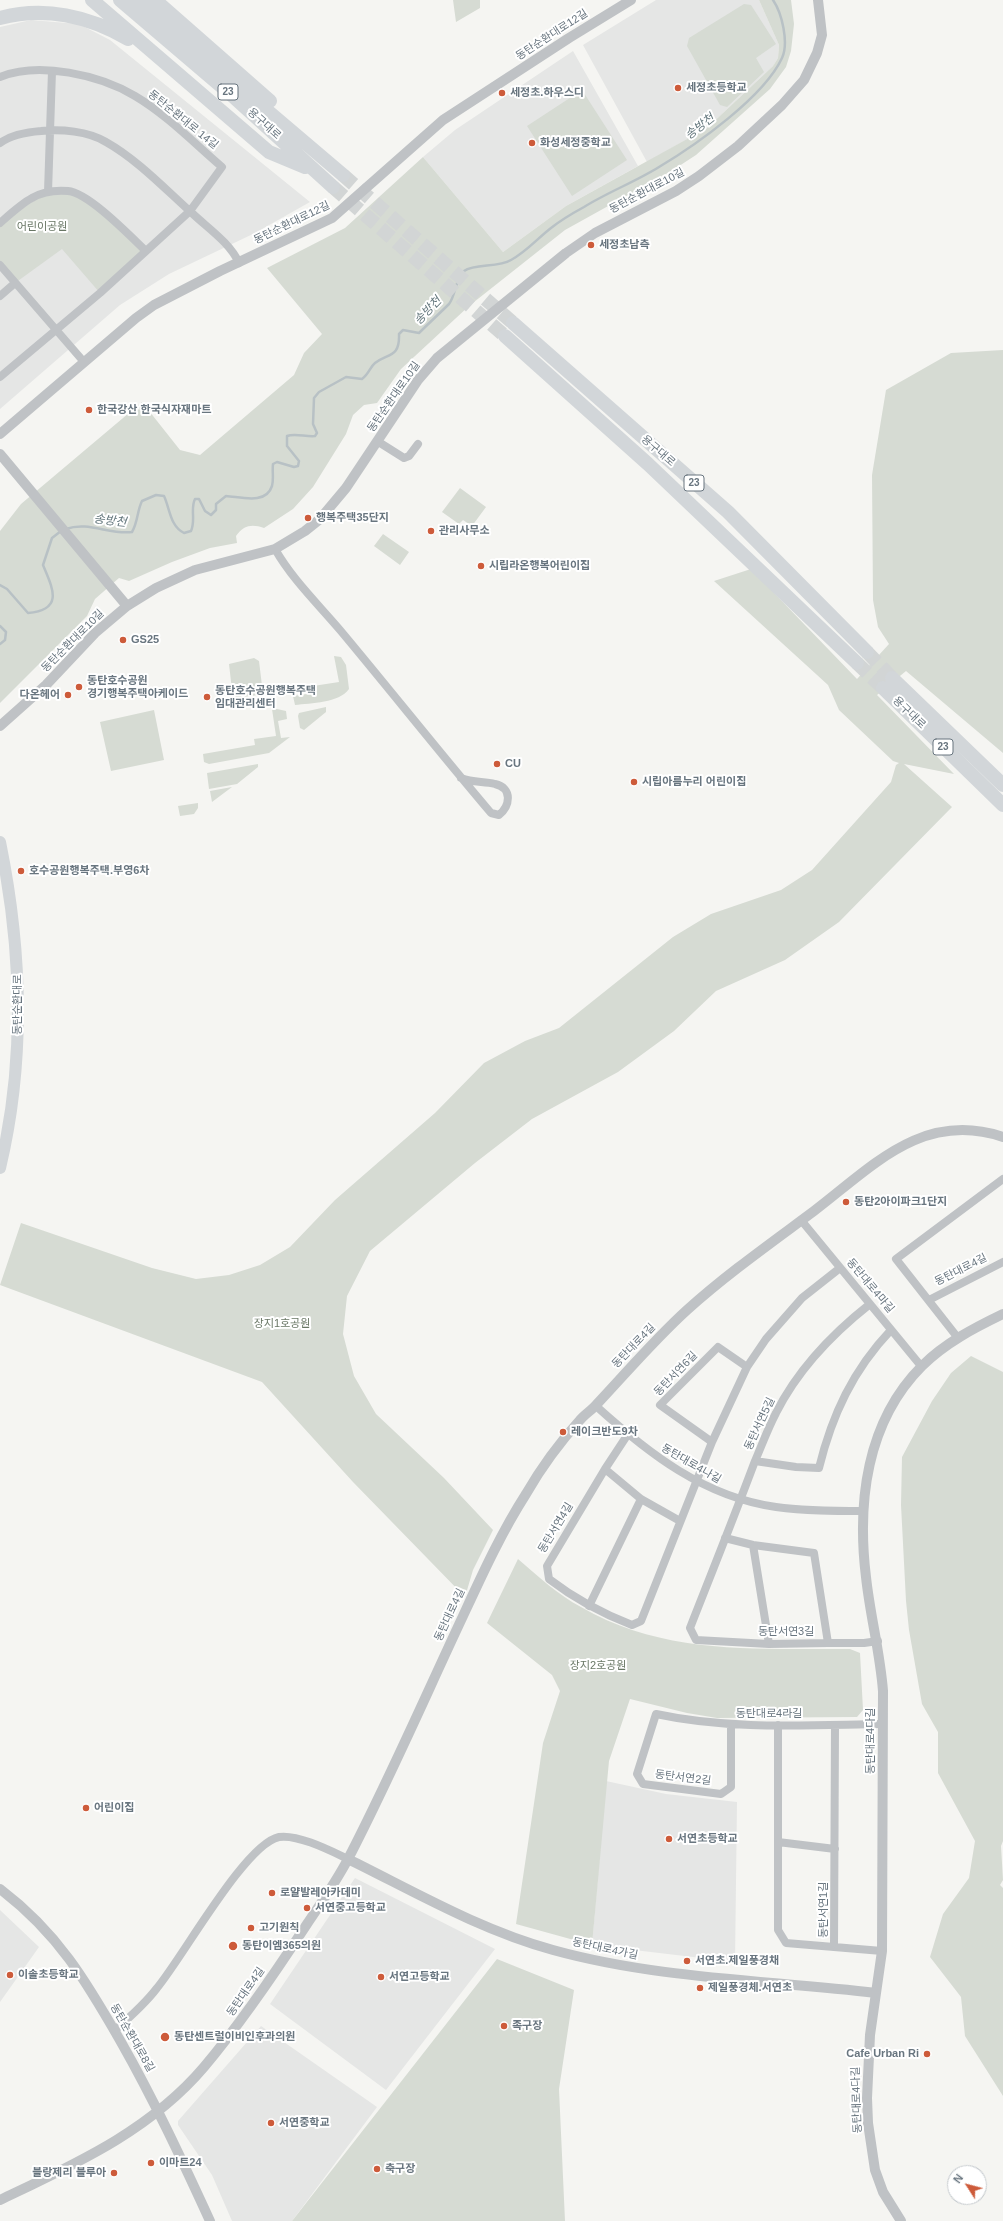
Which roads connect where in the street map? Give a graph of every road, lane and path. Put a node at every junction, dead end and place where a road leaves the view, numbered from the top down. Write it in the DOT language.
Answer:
graph roads {
  1 [pos="120,0"];
  2 [pos="137,0"];
  3 [pos="155,0"];
  4 [pos="164,0"];
  5 [pos="631,0"];
  6 [pos="818,0"];
  7 [pos="94,2"];
  8 [pos="0,18"];
  9 [pos="215,51"];
  10 [pos="158,57"];
  11 [pos="52,71"];
  12 [pos="0,78"];
  13 [pos="50,130"];
  14 [pos="0,143"];
  15 [pos="327,161"];
  16 [pos="315,171"];
  17 [pos="343,175"];
  18 [pos="333,187"];
  19 [pos="48,192"];
  20 [pos="190,211"];
  21 [pos="0,222"];
  22 [pos="146,251"];
  23 [pos="239,262"];
  24 [pos="0,265"];
  25 [pos="15,283"];
  26 [pos="0,296"];
  27 [pos="513,323"];
  28 [pos="56,330"];
  29 [pos="505,336"];
  30 [pos="84,362"];
  31 [pos="0,377"];
  32 [pos="0,434"];
  33 [pos="377,441"];
  34 [pos="418,444"];
  35 [pos="0,454"];
  36 [pos="275,549"];
  37 [pos="127,606"];
  38 [pos="867,652"];
  39 [pos="857,663"];
  40 [pos="0,726"];
  41 [pos="461,778"];
  42 [pos="1003,785"];
  43 [pos="1003,806"];
  44 [pos="0,842"];
  45 [pos="1003,1137"];
  46 [pos="3,1141"];
  47 [pos="0,1168"];
  48 [pos="1001,1184"];
  49 [pos="801,1220"];
  50 [pos="1003,1262"];
  51 [pos="840,1268"];
  52 [pos="929,1300"];
  53 [pos="870,1304"];
  54 [pos="1003,1314"];
  55 [pos="892,1330"];
  56 [pos="958,1338"];
  57 [pos="922,1366"];
  58 [pos="747,1367"];
  59 [pos="596,1406"];
  60 [pos="628,1434"];
  61 [pos="712,1442"];
  62 [pos="755,1461"];
  63 [pos="605,1470"];
  64 [pos="696,1481"];
  65 [pos="641,1499"];
  66 [pos="740,1499"];
  67 [pos="864,1512"];
  68 [pos="680,1521"];
  69 [pos="726,1538"];
  70 [pos="753,1545"];
  71 [pos="589,1606"];
  72 [pos="878,1641"];
  73 [pos="828,1643"];
  74 [pos="768,1644"];
  75 [pos="656,1714"];
  76 [pos="883,1724"];
  77 [pos="731,1725"];
  78 [pos="778,1725"];
  79 [pos="835,1725"];
  80 [pos="778,1842"];
  81 [pos="835,1849"];
  82 [pos="348,1860"];
  83 [pos="0,1889"];
  84 [pos="834,1947"];
  85 [pos="882,1951"];
  86 [pos="876,1992"];
  87 [pos="114,2031"];
  88 [pos="158,2111"];
  89 [pos="0,2200"];
  90 [pos="210,2221"];
  91 [pos="901,2221"];
  1 -- 16 [label="highway, 용구대로 / 23"];
  2 -- 15 [label="highway, 용구대로 / 23"];
  3 -- 9 [label="highway"];
  4 -- 9 [label="highway"];
  5 -- 23 [label="street, 동탄순환대로12길"];
  6 -- 33 [label="street, 동탄순환대로10길"];
  7 -- 10 [label="highway"];
  8 -- 10 [label="highway"];
  9 -- 15 [label="highway"];
  10 -- 16 [label="highway"];
  11 -- 12 [label="street, 동탄순환대로 14길"];
  11 -- 13 [label="street"];
  11 -- 20 [label="street, 동탄순환대로 14길"];
  13 -- 14 [label="street"];
  13 -- 19 [label="street"];
  13 -- 20 [label="street"];
  15 -- 17 [label="highway, 용구대로 / 23"];
  16 -- 18 [label="highway, 용구대로 / 23"];
  19 -- 21 [label="street"];
  19 -- 22 [label="street"];
  20 -- 22 [label="street, 동탄순환대로 14길"];
  20 -- 23 [label="street"];
  22 -- 28 [label="street, 동탄순환대로 14길"];
  23 -- 30 [label="street, 동탄순환대로12길"];
  24 -- 25 [label="street"];
  25 -- 26 [label="street"];
  25 -- 28 [label="street"];
  27 -- 38 [label="highway, 용구대로 / 23"];
  28 -- 30 [label="street"];
  28 -- 31 [label="street, 동탄순환대로 14길"];
  29 -- 39 [label="highway, 용구대로 / 23"];
  30 -- 32 [label="street, 동탄순환대로12길"];
  33 -- 34 [label="street"];
  33 -- 36 [label="street, 동탄순환대로10길"];
  35 -- 37 [label="street"];
  36 -- 37 [label="street, 동탄순환대로10길"];
  36 -- 41 [label="street"];
  37 -- 40 [label="street, 동탄순환대로10길"];
  41 -- 41 [label="street"];
  42 -- 43 [label="highway, 용구대로 / 23"];
  44 -- 46 [label="main road, 동탄순환대로"];
  45 -- 49 [label="street, 동탄대로4길"];
  46 -- 47 [label="main road, 동탄순환대로"];
  48 -- 52 [label="street, 동탄대로4길"];
  49 -- 51 [label="street, 동탄대로4마길"];
  49 -- 59 [label="street, 동탄대로4길"];
  50 -- 52 [label="street, 동탄대로4길"];
  51 -- 53 [label="street, 동탄대로4마길"];
  51 -- 58 [label="street"];
  52 -- 56 [label="street, 동탄대로4길"];
  53 -- 55 [label="street, 동탄대로4마길"];
  53 -- 62 [label="street, 동탄서연5길"];
  54 -- 56 [label="street, 동탄대로4다길"];
  55 -- 57 [label="street, 동탄대로4마길"];
  55 -- 62 [label="street, 동탄서연5길"];
  56 -- 57 [label="street, 동탄대로4다길"];
  57 -- 67 [label="street, 동탄대로4다길"];
  58 -- 61 [label="street"];
  58 -- 61 [label="street, 동탄서연6길"];
  59 -- 60 [label="street, 동탄대로4나길"];
  59 -- 82 [label="street, 동탄대로4길"];
  60 -- 63 [label="street, 동탄서연4길"];
  60 -- 64 [label="street, 동탄대로4나길"];
  61 -- 64 [label="street, 동탄서연4길"];
  62 -- 66 [label="street, 동탄서연3길"];
  63 -- 65 [label="street"];
  63 -- 71 [label="street, 동탄서연4길"];
  64 -- 66 [label="street, 동탄대로4나길"];
  64 -- 68 [label="street, 동탄서연4길"];
  65 -- 68 [label="street"];
  65 -- 71 [label="street"];
  66 -- 67 [label="street, 동탄대로4나길"];
  66 -- 69 [label="street, 동탄서연3길"];
  67 -- 72 [label="street, 동탄대로4다길"];
  68 -- 71 [label="street, 동탄서연4길"];
  69 -- 70 [label="street, 동탄서연3길"];
  69 -- 74 [label="street, 동탄서연3길"];
  70 -- 73 [label="street, 동탄서연3길"];
  70 -- 74 [label="street"];
  72 -- 73 [label="street"];
  72 -- 76 [label="street, 동탄대로4다길"];
  73 -- 74 [label="street, 동탄서연3길"];
  75 -- 77 [label="street, 동탄대로4라길"];
  75 -- 77 [label="street, 동탄서연2길"];
  76 -- 79 [label="street, 동탄대로4라길"];
  76 -- 85 [label="street, 동탄대로4다길"];
  77 -- 78 [label="street, 동탄대로4라길"];
  78 -- 79 [label="street, 동탄대로4라길"];
  78 -- 80 [label="street, 동탄서연1길"];
  79 -- 81 [label="street, 동탄서연1길"];
  80 -- 81 [label="street"];
  80 -- 84 [label="street, 동탄서연1길"];
  81 -- 84 [label="street, 동탄서연1길"];
  82 -- 86 [label="street, 동탄대로4가길"];
  82 -- 87 [label="street"];
  82 -- 88 [label="street, 동탄대로4길"];
  83 -- 87 [label="street, 동탄순환대로8길"];
  84 -- 85 [label="street"];
  85 -- 86 [label="street, 동탄대로4다길"];
  86 -- 91 [label="street, 동탄대로4다길"];
  87 -- 88 [label="street, 동탄순환대로8길"];
  88 -- 89 [label="street, 동탄대로4길"];
  88 -- 90 [label="street, 동탄순환대로8길"];
}
